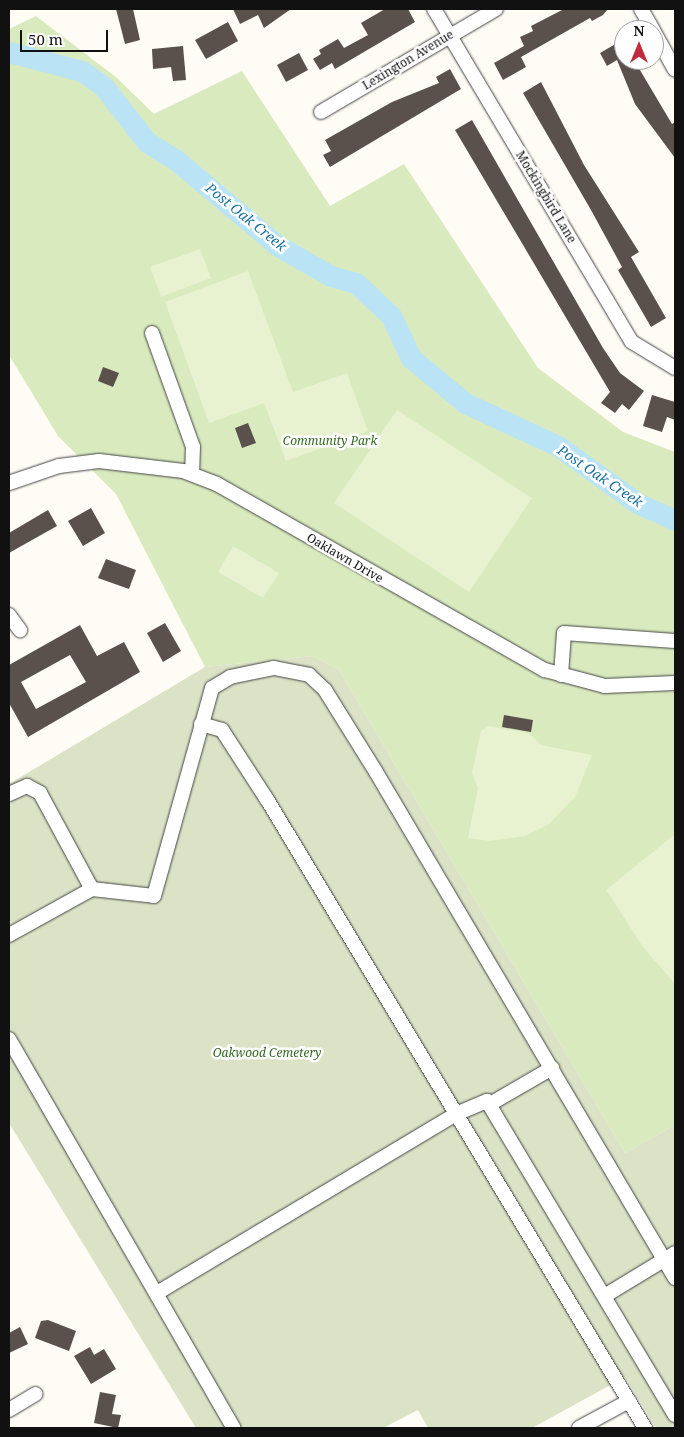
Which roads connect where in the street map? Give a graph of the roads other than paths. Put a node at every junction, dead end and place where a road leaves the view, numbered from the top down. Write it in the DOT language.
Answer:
graph roads {
  1 [pos="434,9"];
  2 [pos="496,9"];
  3 [pos="641,9"];
  4 [pos="647,20"];
  5 [pos="450,34"];
  6 [pos="664,50"];
  7 [pos="675,70"];
  8 [pos="321,112"];
  9 [pos="152,333"];
  10 [pos="675,368"];
  11 [pos="192,474"];
  12 [pos="9,483"];
  13 [pos="9,614"];
  14 [pos="20,630"];
  15 [pos="675,640"];
  16 [pos="561,675"];
  17 [pos="675,683"];
  18 [pos="201,724"];
  19 [pos="9,794"];
  20 [pos="92,888"];
  21 [pos="9,934"];
  22 [pos="9,1039"];
  23 [pos="552,1068"];
  24 [pos="490,1104"];
  25 [pos="456,1114"];
  26 [pos="670,1256"];
  27 [pos="675,1278"];
  28 [pos="157,1293"];
  29 [pos="606,1295"];
  30 [pos="36,1394"];
  31 [pos="629,1401"];
  32 [pos="9,1410"];
  33 [pos="675,1415"];
  34 [pos="234,1428"];
  35 [pos="579,1428"];
  36 [pos="645,1428"];
  1 -- 5 [label="street, Mockingbird Lane"];
  2 -- 5 [label="street, Lexington Avenue"];
  3 -- 4 [label="street"];
  5 -- 8 [label="street, Lexington Avenue"];
  5 -- 10 [label="street, Mockingbird Lane"];
  6 -- 7 [label="street"];
  9 -- 11 [label="street"];
  11 -- 12 [label="street, Oaklawn Drive"];
  11 -- 16 [label="street, Oaklawn Drive"];
  13 -- 14 [label="street"];
  15 -- 16 [label="street"];
  16 -- 17 [label="street, Oaklawn Drive"];
  18 -- 20 [label="street"];
  18 -- 23 [label="street"];
  18 -- 25 [label="street"];
  19 -- 20 [label="street"];
  20 -- 21 [label="street"];
  22 -- 28 [label="street"];
  23 -- 24 [label="street"];
  23 -- 26 [label="street"];
  24 -- 25 [label="street"];
  24 -- 29 [label="street"];
  25 -- 28 [label="street"];
  25 -- 31 [label="street"];
  26 -- 27 [label="street"];
  26 -- 29 [label="street"];
  28 -- 34 [label="street"];
  29 -- 33 [label="street"];
  30 -- 32 [label="street"];
  31 -- 35 [label="street"];
  31 -- 36 [label="street"];
}
